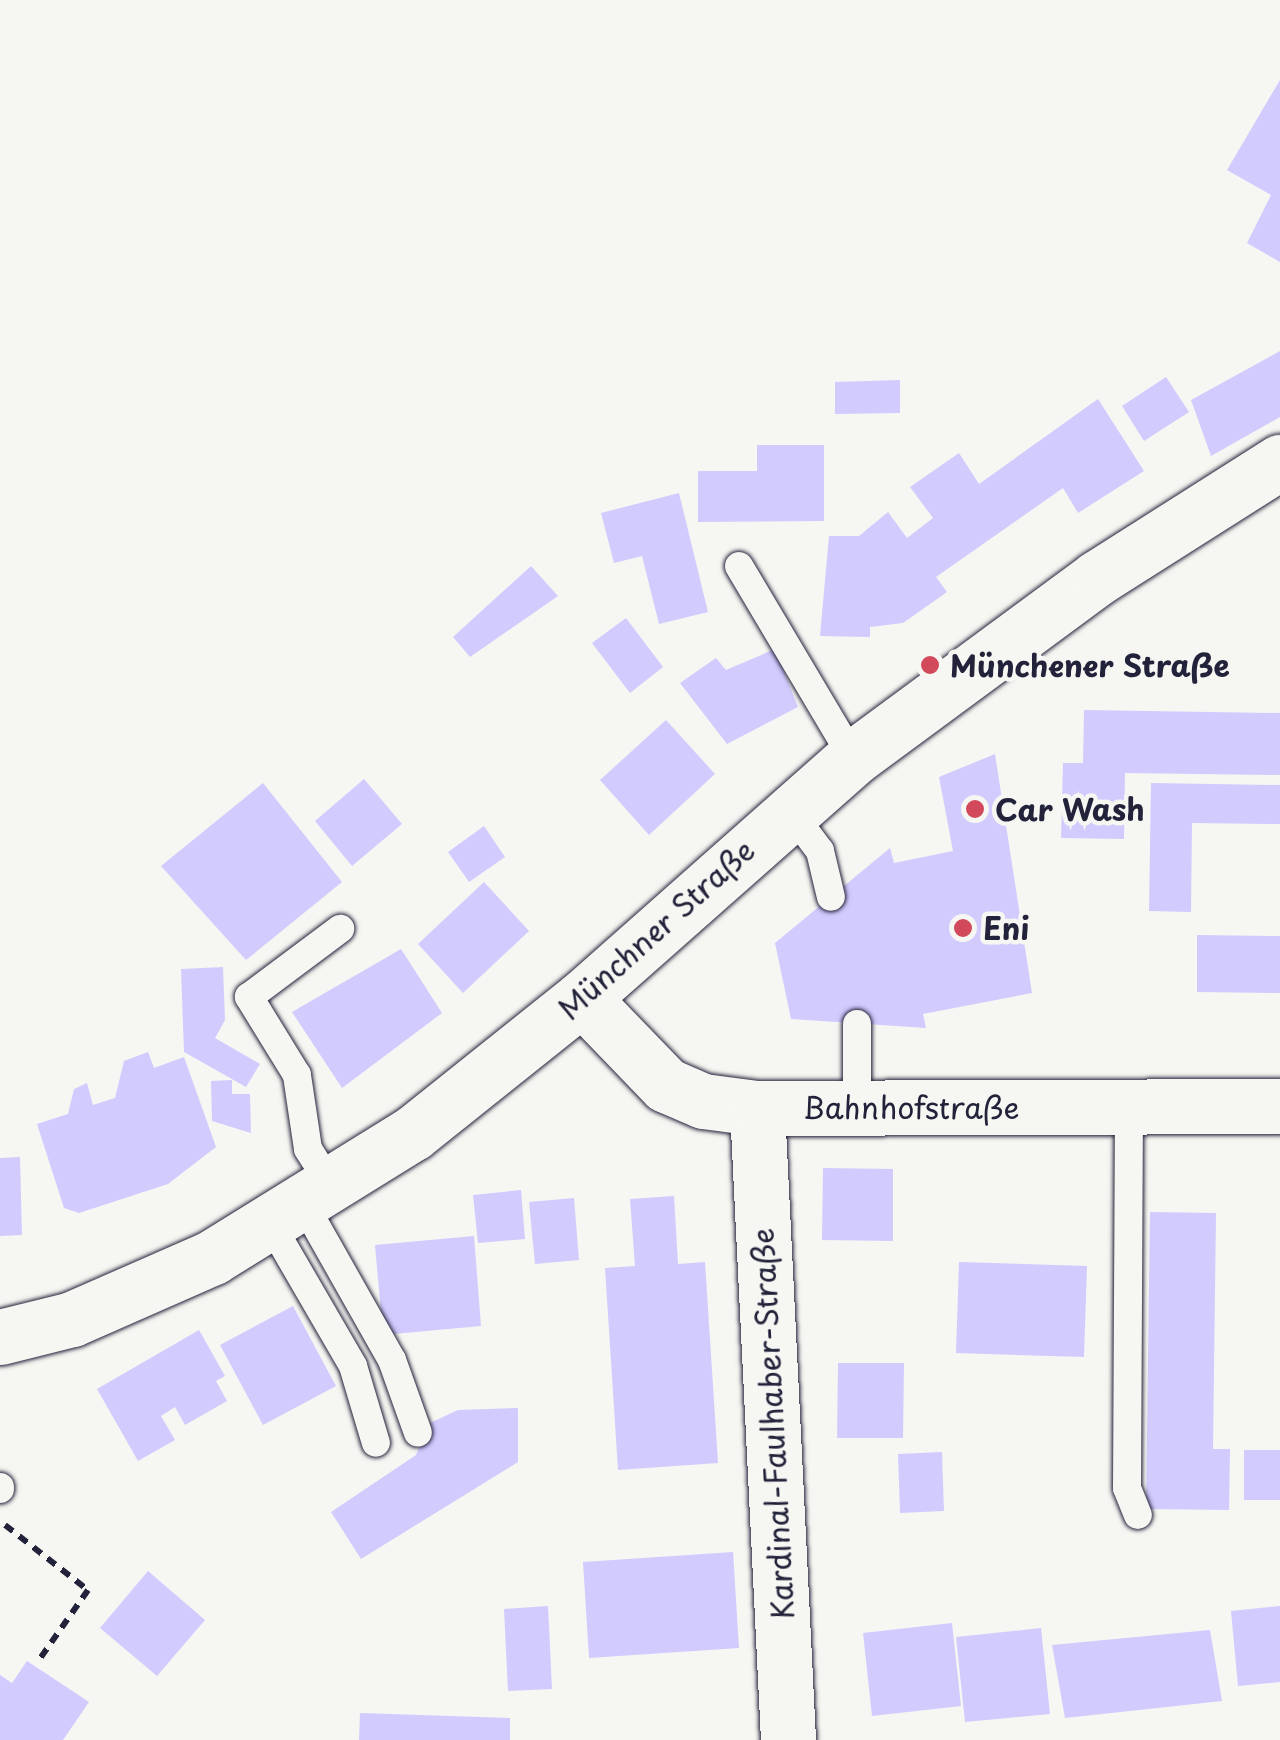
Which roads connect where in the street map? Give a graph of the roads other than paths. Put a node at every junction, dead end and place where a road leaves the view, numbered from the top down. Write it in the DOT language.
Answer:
graph roads {
  1 [pos="1277,471"];
  2 [pos="739,566"];
  3 [pos="853,758"];
  4 [pos="790,810"];
  5 [pos="831,898"];
  6 [pos="340,929"];
  7 [pos="582,998"];
  8 [pos="857,1024"];
  9 [pos="857,1106"];
  10 [pos="1129,1106"];
  11 [pos="1280,1106"];
  12 [pos="756,1108"];
  13 [pos="301,1202"];
  14 [pos="0,1337"];
  15 [pos="418,1432"];
  16 [pos="376,1443"];
  17 [pos="1138,1515"];
  18 [pos="788,1740"];
  1 -- 3 [label="main road, Münchner Straße"];
  2 -- 3 [label="lane"];
  3 -- 4 [label="main road, Münchner Straße"];
  4 -- 5 [label="lane"];
  4 -- 7 [label="main road, Münchner Straße"];
  6 -- 13 [label="lane"];
  7 -- 12 [label="main road, Bahnhofstraße"];
  7 -- 13 [label="main road, Münchner Straße"];
  8 -- 9 [label="lane"];
  9 -- 10 [label="main road, Bahnhofstraße"];
  9 -- 12 [label="main road, Bahnhofstraße"];
  10 -- 11 [label="main road, Bahnhofstraße"];
  10 -- 17 [label="lane"];
  12 -- 18 [label="main road, Kardinal-Faulhaber-Straße"];
  13 -- 14 [label="main road, Münchner Straße"];
  13 -- 15 [label="lane"];
  13 -- 16 [label="lane"];
}
